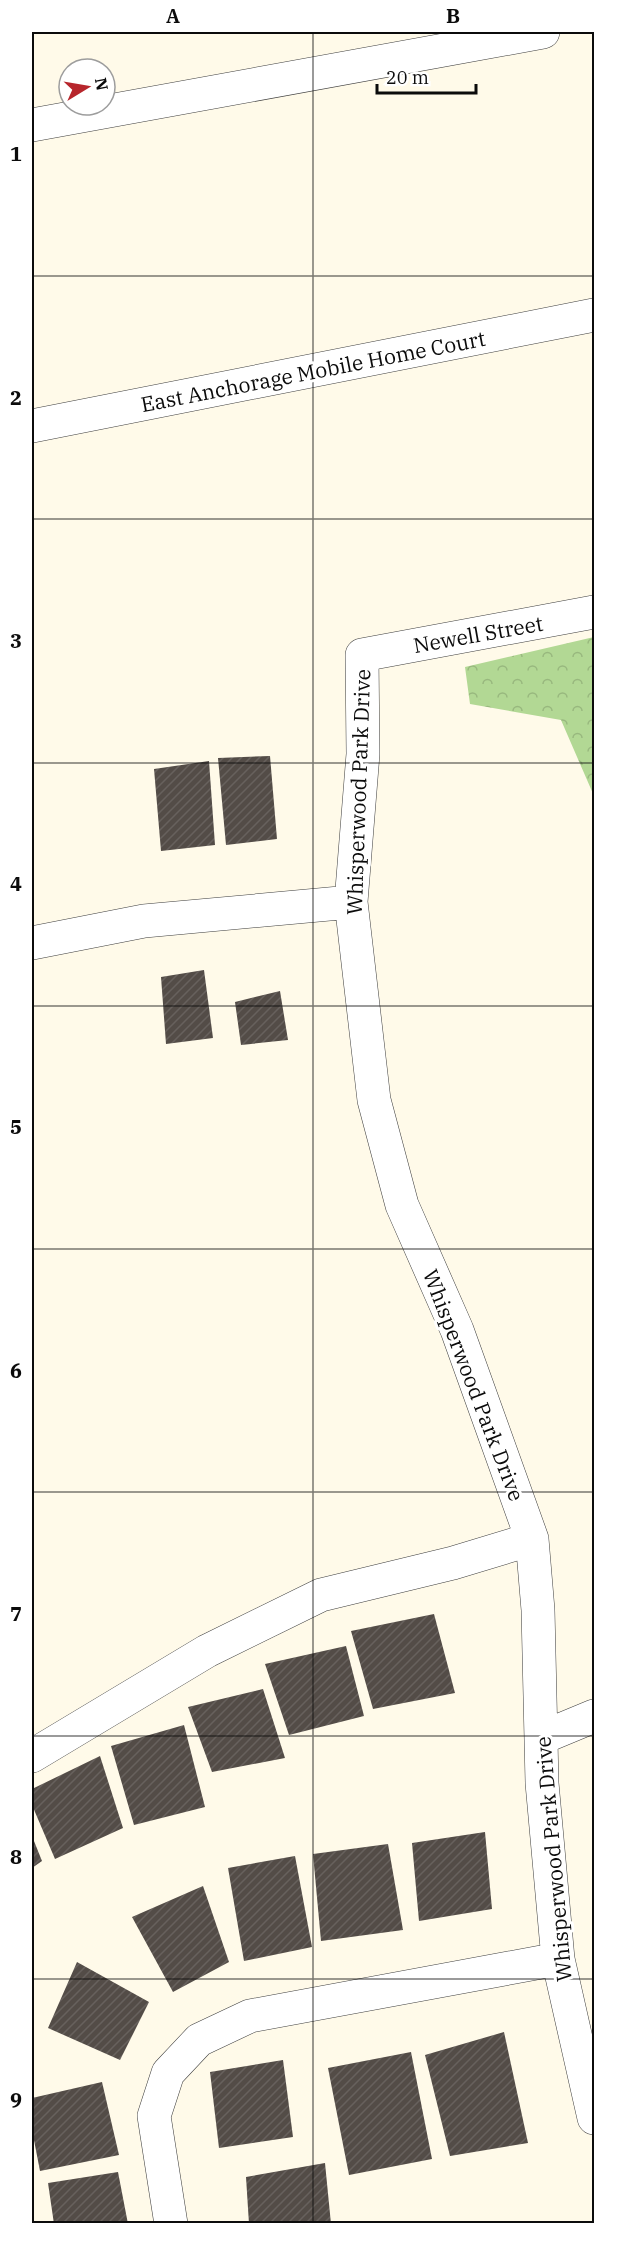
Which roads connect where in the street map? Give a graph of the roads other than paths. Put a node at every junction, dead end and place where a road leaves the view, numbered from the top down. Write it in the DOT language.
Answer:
graph roads {
  1 [pos="543,32"];
  2 [pos="32,125"];
  3 [pos="594,315"];
  4 [pos="32,426"];
  5 [pos="594,612"];
  6 [pos="362,655"];
  7 [pos="351,903"];
  8 [pos="32,943"];
  9 [pos="532,1539"];
  10 [pos="594,1716"];
  11 [pos="541,1738"];
  12 [pos="32,1756"];
  13 [pos="558,1959"];
  14 [pos="594,2118"];
  15 [pos="171,2223"];
  1 -- 2 [label="street"];
  3 -- 4 [label="street, East Anchorage Mobile Home Court"];
  5 -- 6 [label="street, Newell Street"];
  6 -- 7 [label="street, Whisperwood Park Drive"];
  7 -- 8 [label="street"];
  7 -- 9 [label="street, Whisperwood Park Drive"];
  9 -- 11 [label="street, Whisperwood Park Drive"];
  9 -- 12 [label="street"];
  10 -- 11 [label="street"];
  11 -- 13 [label="street, Whisperwood Park Drive"];
  13 -- 14 [label="street, Whisperwood Park Drive"];
  13 -- 15 [label="street"];
}
